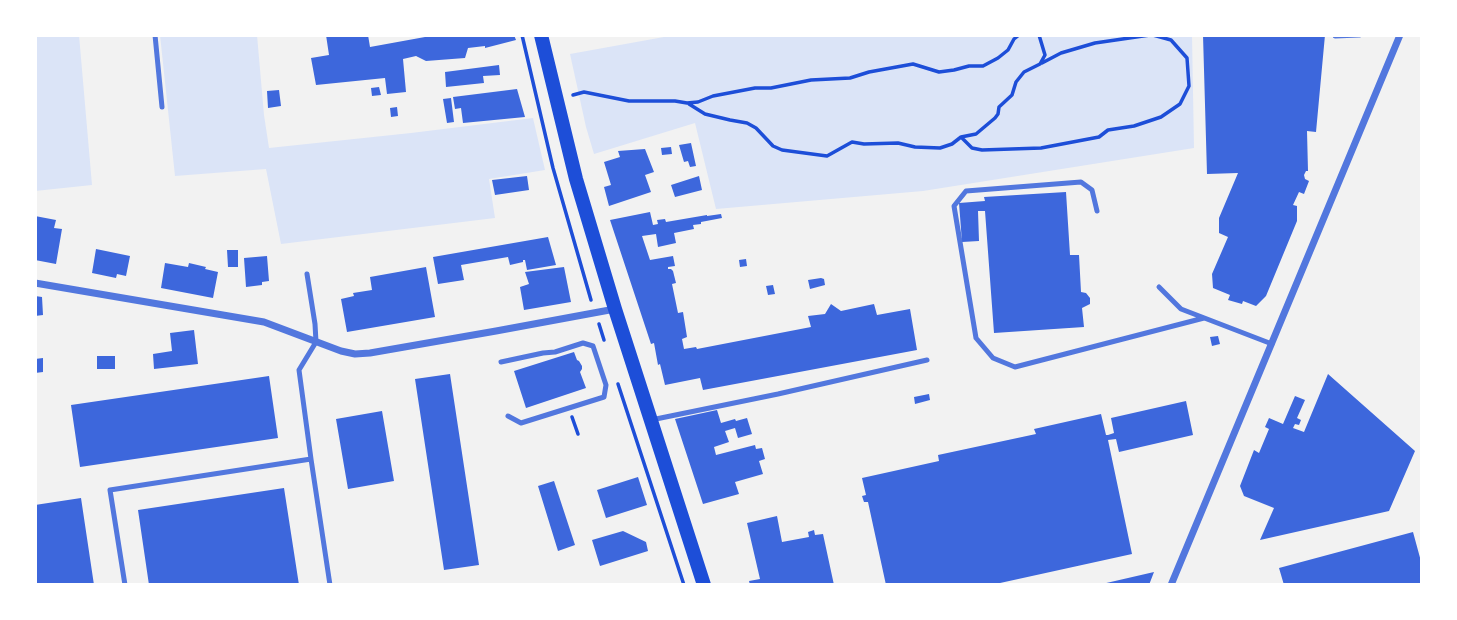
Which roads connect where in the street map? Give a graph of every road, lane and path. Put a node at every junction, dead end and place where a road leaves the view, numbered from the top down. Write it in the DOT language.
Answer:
graph roads {
  1 [pos="155,35"];
  2 [pos="522,35"];
  3 [pos="541,35"];
  4 [pos="1019,35"];
  5 [pos="1039,35"];
  6 [pos="1152,35"];
  7 [pos="1359,35"];
  8 [pos="1400,35"];
  9 [pos="1335,36"];
  10 [pos="1040,64"];
  11 [pos="573,95"];
  12 [pos="687,103"];
  13 [pos="162,107"];
  14 [pos="961,138"];
  15 [pos="1097,211"];
  16 [pos="307,274"];
  17 [pos="35,283"];
  18 [pos="1159,287"];
  19 [pos="615,309"];
  20 [pos="595,313"];
  21 [pos="1204,318"];
  22 [pos="603,339"];
  23 [pos="317,342"];
  24 [pos="1272,344"];
  25 [pos="928,360"];
  26 [pos="501,362"];
  27 [pos="616,378"];
  28 [pos="508,416"];
  29 [pos="651,420"];
  30 [pos="311,459"];
  31 [pos="125,585"];
  32 [pos="330,585"];
  33 [pos="684,585"];
  34 [pos="704,585"];
  35 [pos="1171,585"];
  1 -- 13 [label="lane"];
  2 -- 20 [label="path"];
  3 -- 19 [label="main road"];
  4 -- 12 [label="path"];
  5 -- 10 [label="path"];
  6 -- 10 [label="path"];
  6 -- 14 [label="path"];
  7 -- 9 [label="lane"];
  8 -- 24 [label="street"];
  10 -- 14 [label="path"];
  11 -- 12 [label="path"];
  12 -- 14 [label="path"];
  15 -- 21 [label="lane"];
  16 -- 23 [label="lane"];
  17 -- 23 [label="street"];
  18 -- 21 [label="lane"];
  19 -- 20 [label="street"];
  19 -- 29 [label="main road"];
  20 -- 22 [label="path"];
  20 -- 23 [label="street"];
  21 -- 24 [label="lane"];
  23 -- 30 [label="lane"];
  24 -- 35 [label="street"];
  25 -- 29 [label="lane"];
  26 -- 28 [label="lane"];
  27 -- 33 [label="path"];
  29 -- 34 [label="main road"];
  30 -- 31 [label="lane"];
  30 -- 32 [label="lane"];
}
